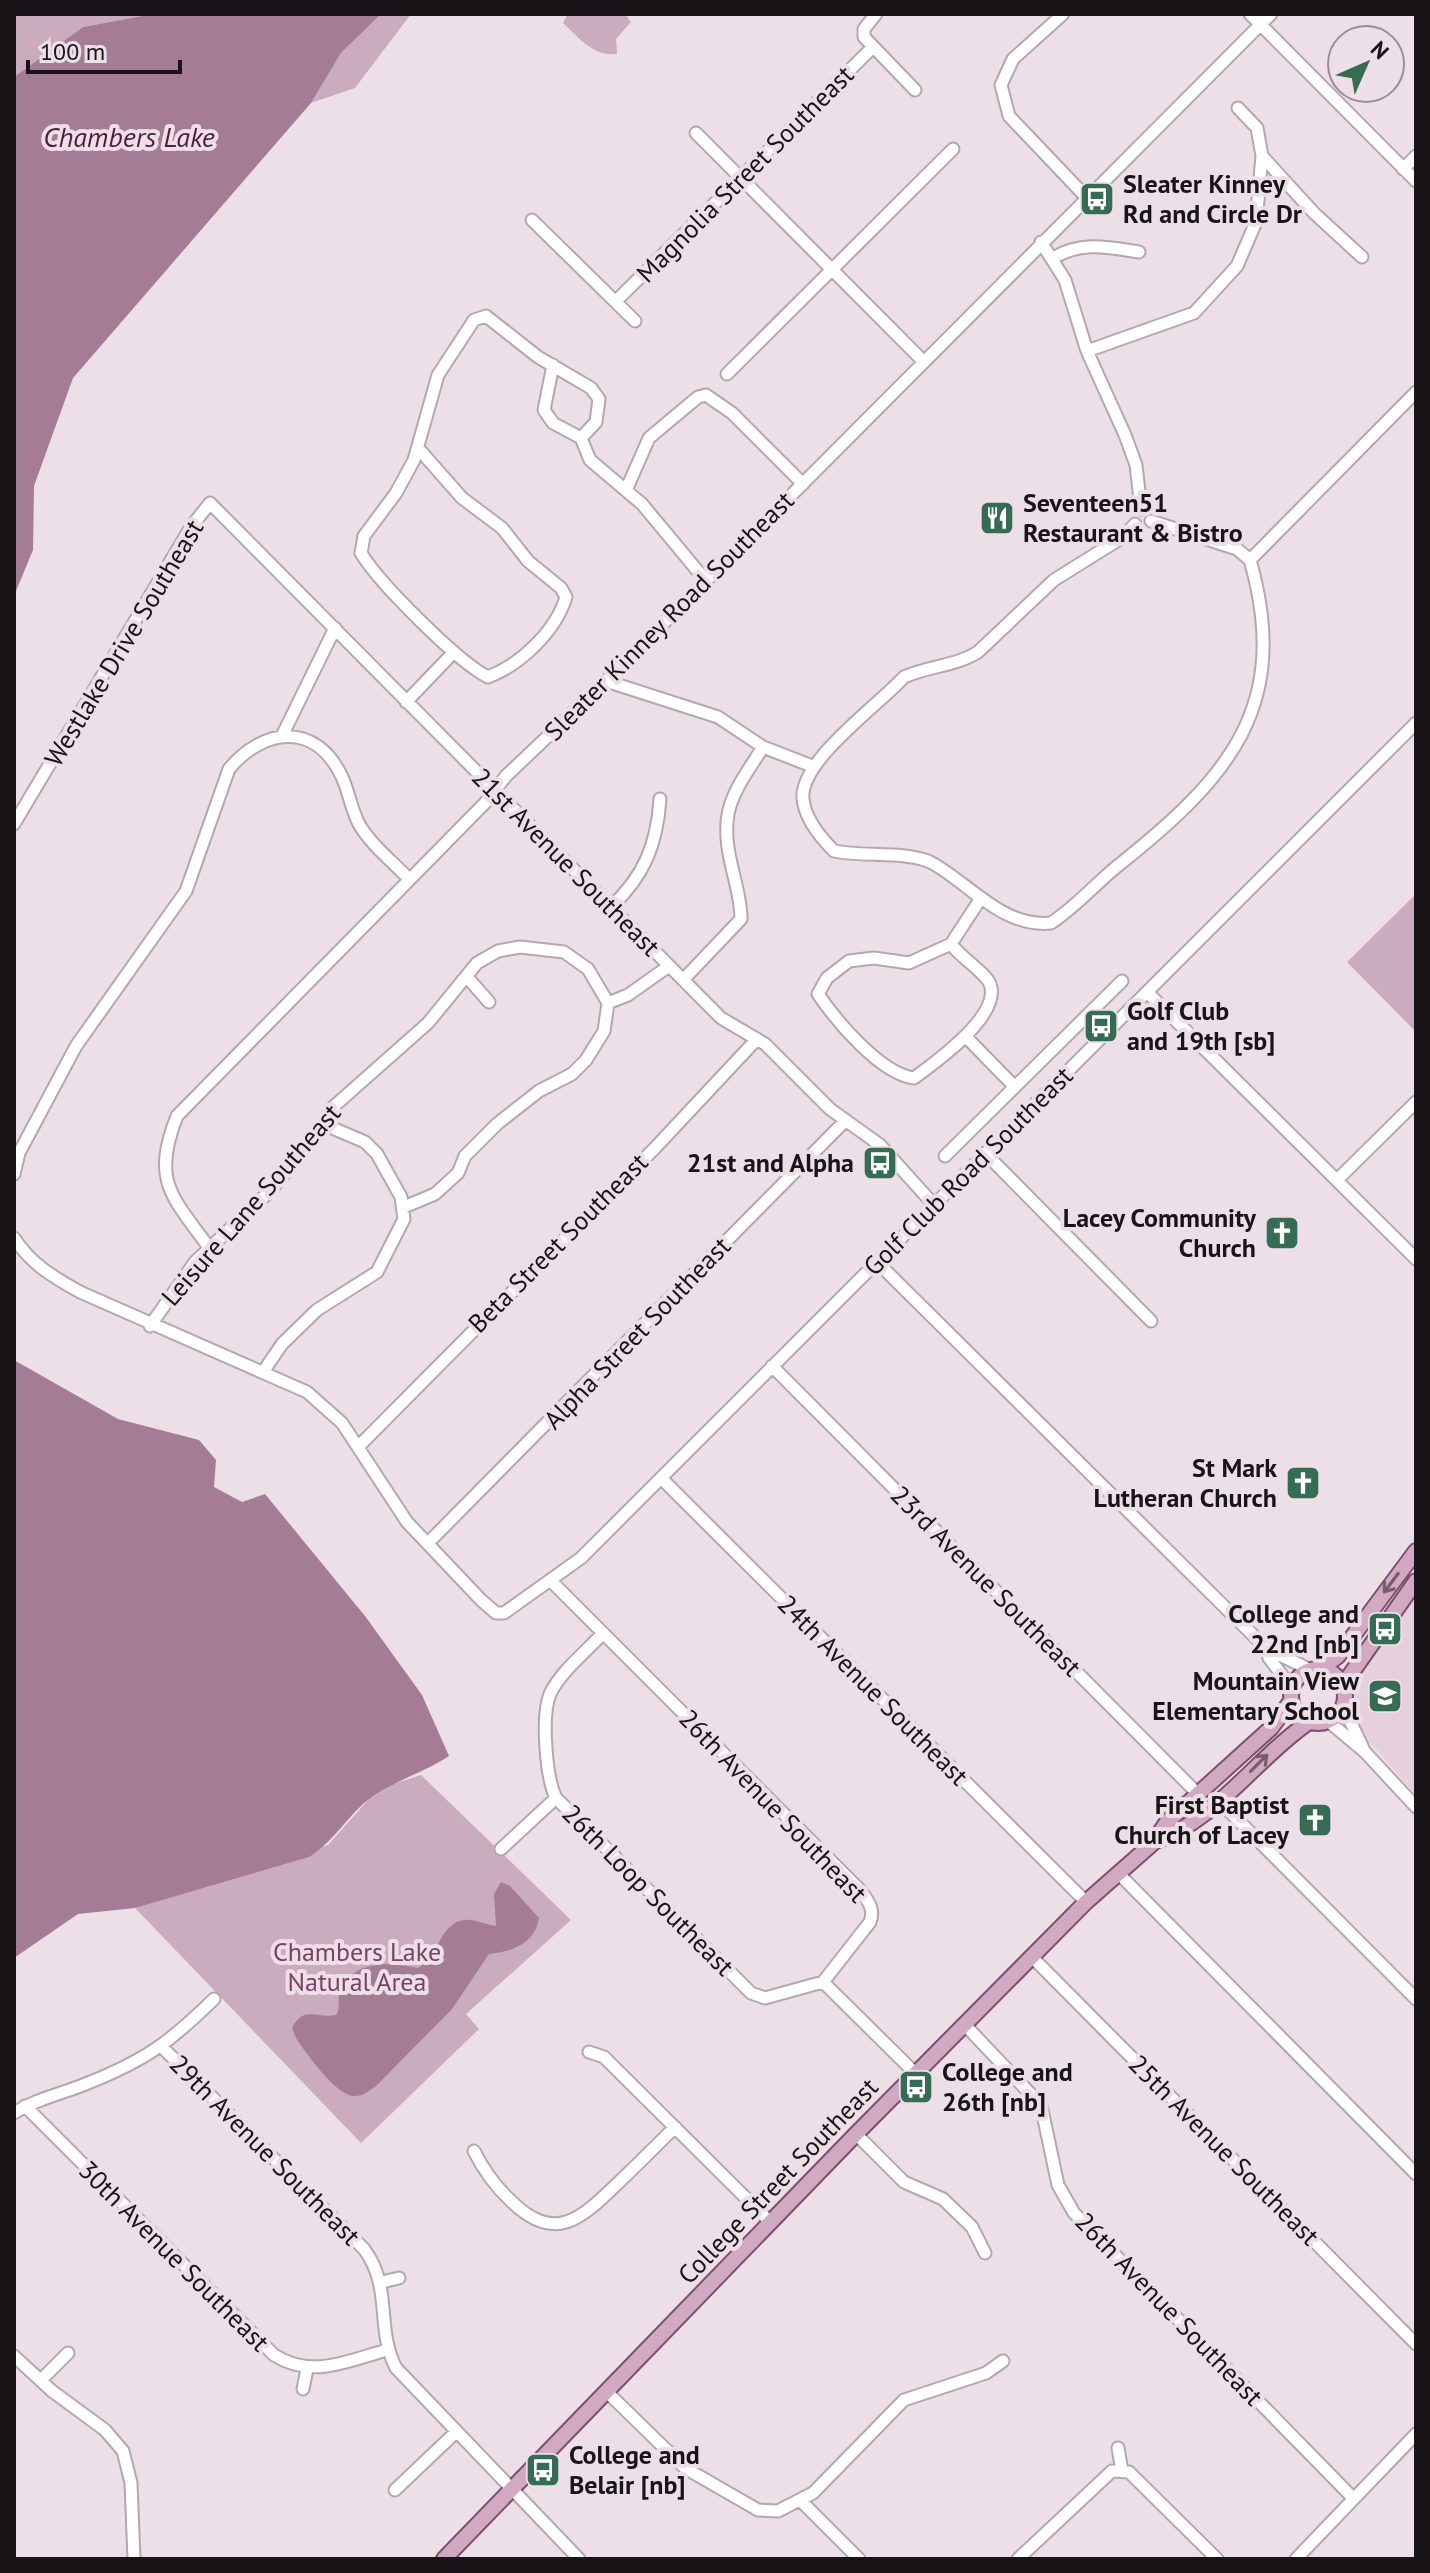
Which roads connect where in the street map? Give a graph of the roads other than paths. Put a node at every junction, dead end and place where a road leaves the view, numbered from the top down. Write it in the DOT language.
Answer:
graph roads {
  1 [pos="876,14"];
  2 [pos="1063,14"];
  3 [pos="1250,14"];
  4 [pos="1271,14"];
  5 [pos="1260,24"];
  6 [pos="873,47"];
  7 [pos="915,90"];
  8 [pos="1238,108"];
  9 [pos="696,133"];
  10 [pos="953,149"];
  11 [pos="1262,156"];
  12 [pos="1416,156"];
  13 [pos="1403,169"];
  14 [pos="742,179"];
  15 [pos="1416,181"];
  16 [pos="1087,198"];
  17 [pos="532,220"];
  18 [pos="1041,242"];
  19 [pos="1139,252"];
  20 [pos="1362,257"];
  21 [pos="1053,258"];
  22 [pos="833,270"];
  23 [pos="616,301"];
  24 [pos="635,321"];
  25 [pos="1087,351"];
  26 [pos="924,362"];
  27 [pos="553,365"];
  28 [pos="727,374"];
  29 [pos="1416,392"];
  30 [pos="581,438"];
  31 [pos="418,448"];
  32 [pos="803,484"];
  33 [pos="627,488"];
  34 [pos="210,503"];
  35 [pos="1141,509"];
  36 [pos="1151,521"];
  37 [pos="1135,524"];
  38 [pos="1250,560"];
  39 [pos="706,581"];
  40 [pos="335,628"];
  41 [pos="454,652"];
  42 [pos="606,681"];
  43 [pos="406,702"];
  44 [pos="1416,723"];
  45 [pos="282,736"];
  46 [pos="763,747"];
  47 [pos="812,766"];
  48 [pos="494,790"];
  49 [pos="660,799"];
  50 [pos="14,824"];
  51 [pos="409,879"];
  52 [pos="981,898"];
  53 [pos="611,907"];
  54 [pos="951,944"];
  55 [pos="669,966"];
  56 [pos="467,977"];
  57 [pos="683,980"];
  58 [pos="1122,981"];
  59 [pos="1147,992"];
  60 [pos="489,1002"];
  61 [pos="608,1003"];
  62 [pos="965,1036"];
  63 [pos="757,1039"];
  64 [pos="1015,1087"];
  65 [pos="1416,1102"];
  66 [pos="845,1121"];
  67 [pos="323,1124"];
  68 [pos="985,1153"];
  69 [pos="945,1156"];
  70 [pos="14,1174"];
  71 [pos="1338,1179"];
  72 [pos="934,1205"];
  73 [pos="404,1207"];
  74 [pos="14,1238"];
  75 [pos="210,1249"];
  76 [pos="1416,1259"];
  77 [pos="877,1262"];
  78 [pos="1151,1321"];
  79 [pos="150,1326"];
  80 [pos="772,1366"];
  81 [pos="263,1372"];
  82 [pos="358,1447"];
  83 [pos="661,1478"];
  84 [pos="428,1543"];
  85 [pos="1416,1551"];
  86 [pos="551,1581"];
  87 [pos="1416,1581"];
  88 [pos="603,1633"];
  89 [pos="1267,1649"];
  90 [pos="1316,1669"];
  91 [pos="1343,1685"];
  92 [pos="1291,1695"];
  93 [pos="1343,1706"];
  94 [pos="1328,1721"];
  95 [pos="1309,1722"];
  96 [pos="1365,1752"];
  97 [pos="1199,1795"];
  98 [pos="556,1798"];
  99 [pos="1218,1800"];
  100 [pos="1416,1807"];
  101 [pos="1153,1843"];
  102 [pos="501,1849"];
  103 [pos="1118,1873"];
  104 [pos="1086,1902"];
  105 [pos="1032,1957"];
  106 [pos="823,1982"];
  107 [pos="214,1999"];
  108 [pos="1416,1999"];
  109 [pos="965,2025"];
  110 [pos="162,2047"];
  111 [pos="589,2052"];
  112 [pos="916,2074"];
  113 [pos="19,2110"];
  114 [pos="675,2127"];
  115 [pos="856,2134"];
  116 [pos="474,2151"];
  117 [pos="1416,2174"];
  118 [pos="770,2222"];
  119 [pos="985,2253"];
  120 [pos="399,2278"];
  121 [pos="382,2282"];
  122 [pos="1416,2344"];
  123 [pos="387,2350"];
  124 [pos="68,2353"];
  125 [pos="14,2356"];
  126 [pos="1003,2361"];
  127 [pos="307,2369"];
  128 [pos="41,2380"];
  129 [pos="303,2389"];
  130 [pos="607,2392"];
  131 [pos="455,2433"];
  132 [pos="1416,2434"];
  133 [pos="1118,2448"];
  134 [pos="1122,2471"];
  135 [pos="395,2490"];
  136 [pos="511,2490"];
  137 [pos="1353,2498"];
  138 [pos="801,2501"];
  139 [pos="1023,2557"];
  140 [pos="134,2559"];
  141 [pos="444,2559"];
  142 [pos="579,2559"];
  143 [pos="859,2559"];
  144 [pos="1217,2559"];
  145 [pos="1296,2559"];
  1 -- 6 [label="street"];
  2 -- 16 [label="street"];
  3 -- 5 [label="street"];
  4 -- 5 [label="street, Sleater Kinney Road Southeast"];
  5 -- 13 [label="street"];
  5 -- 16 [label="street, Sleater Kinney Road Southeast"];
  6 -- 7 [label="street"];
  6 -- 14 [label="street, Magnolia Street Southeast"];
  8 -- 11 [label="street"];
  9 -- 14 [label="street"];
  10 -- 22 [label="street"];
  11 -- 20 [label="street"];
  11 -- 25 [label="street"];
  12 -- 13 [label="street"];
  13 -- 15 [label="street"];
  14 -- 22 [label="street"];
  14 -- 23 [label="street, Magnolia Street Southeast"];
  16 -- 18 [label="street, Sleater Kinney Road Southeast"];
  17 -- 23 [label="street"];
  18 -- 21 [label="street"];
  18 -- 26 [label="street, Sleater Kinney Road Southeast"];
  19 -- 21 [label="street"];
  21 -- 25 [label="street"];
  22 -- 26 [label="street"];
  22 -- 28 [label="street"];
  23 -- 24 [label="street"];
  25 -- 35 [label="street"];
  26 -- 32 [label="street, Sleater Kinney Road Southeast"];
  27 -- 30 [label="street"];
  27 -- 30 [label="street"];
  27 -- 31 [label="street"];
  29 -- 38 [label="street"];
  30 -- 33 [label="street"];
  31 -- 41 [label="street"];
  31 -- 41 [label="street"];
  32 -- 33 [label="street"];
  32 -- 39 [label="street, Sleater Kinney Road Southeast"];
  33 -- 39 [label="street"];
  34 -- 40 [label="street, 21st Avenue Southeast"];
  34 -- 50 [label="street, Westlake Drive Southeast"];
  36 -- 38 [label="street"];
  37 -- 47 [label="street"];
  38 -- 52 [label="street"];
  39 -- 42 [label="street, Sleater Kinney Road Southeast"];
  40 -- 43 [label="street, 21st Avenue Southeast"];
  40 -- 45 [label="street"];
  41 -- 43 [label="street"];
  42 -- 46 [label="street"];
  42 -- 48 [label="street, Sleater Kinney Road Southeast"];
  43 -- 48 [label="street, 21st Avenue Southeast"];
  44 -- 59 [label="street, Golf Club Road Southeast"];
  45 -- 51 [label="street"];
  45 -- 70 [label="street"];
  46 -- 47 [label="street"];
  46 -- 57 [label="street"];
  47 -- 52 [label="street"];
  48 -- 51 [label="street, Sleater Kinney Road Southeast"];
  48 -- 53 [label="street, 21st Avenue Southeast"];
  49 -- 53 [label="street"];
  51 -- 75 [label="street, Sleater Kinney Road Southeast"];
  52 -- 54 [label="street"];
  53 -- 55 [label="street, 21st Avenue Southeast"];
  54 -- 62 [label="street"];
  54 -- 62 [label="street"];
  55 -- 57 [label="street, 21st Avenue Southeast"];
  55 -- 61 [label="street"];
  56 -- 60 [label="street"];
  56 -- 61 [label="street, Leisure Lane Southeast"];
  56 -- 67 [label="street, Leisure Lane Southeast"];
  57 -- 63 [label="street, 21st Avenue Southeast"];
  58 -- 64 [label="street"];
  59 -- 68 [label="street, Golf Club Road Southeast"];
  59 -- 71 [label="street"];
  61 -- 73 [label="street"];
  62 -- 64 [label="street"];
  63 -- 66 [label="street, 21st Avenue Southeast"];
  63 -- 82 [label="street, Beta Street Southeast"];
  64 -- 69 [label="street"];
  65 -- 71 [label="street"];
  66 -- 72 [label="street, 21st Avenue Southeast"];
  66 -- 84 [label="street, Alpha Street Southeast"];
  67 -- 73 [label="street"];
  67 -- 75 [label="street, Leisure Lane Southeast"];
  68 -- 72 [label="street, Golf Club Road Southeast"];
  68 -- 78 [label="street"];
  71 -- 76 [label="street"];
  72 -- 77 [label="street, Golf Club Road Southeast"];
  73 -- 81 [label="street"];
  74 -- 79 [label="street"];
  75 -- 79 [label="street, Leisure Lane Southeast"];
  77 -- 80 [label="street, Golf Club Road Southeast"];
  77 -- 89 [label="street"];
  79 -- 81 [label="street"];
  80 -- 83 [label="street, Golf Club Road Southeast"];
  80 -- 97 [label="street, 23rd Avenue Southeast"];
  81 -- 82 [label="street"];
  82 -- 84 [label="street"];
  83 -- 86 [label="street, Golf Club Road Southeast"];
  83 -- 104 [label="street, 24th Avenue Southeast"];
  84 -- 86 [label="street, Golf Club Road Southeast"];
  85 -- 90 [label="main road, one-way"];
  86 -- 88 [label="street, 26th Avenue Southeast"];
  87 -- 91 [label="main road"];
  88 -- 98 [label="street, 26th Loop Southeast"];
  88 -- 106 [label="street, 26th Avenue Southeast"];
  89 -- 90 [label="street"];
  89 -- 92 [label="street"];
  90 -- 91 [label="main road"];
  90 -- 92 [label="main road"];
  91 -- 93 [label="main road"];
  92 -- 95 [label="main road"];
  92 -- 97 [label="main road, College Street Southeast"];
  93 -- 94 [label="main road"];
  93 -- 96 [label="street"];
  94 -- 95 [label="main road"];
  94 -- 96 [label="street"];
  99 -- 95 [label="main road, College Street Southeast, one-way"];
  96 -- 100 [label="street"];
  97 -- 101 [label="main road, College Street Southeast"];
  98 -- 102 [label="street"];
  98 -- 106 [label="street, 26th Loop Southeast"];
  99 -- 101 [label="main road, College Street Southeast"];
  99 -- 108 [label="street"];
  101 -- 103 [label="main road, College Street Southeast"];
  103 -- 104 [label="main road, College Street Southeast"];
  103 -- 117 [label="street"];
  104 -- 105 [label="main road, College Street Southeast"];
  105 -- 109 [label="main road, College Street Southeast"];
  105 -- 122 [label="street, 25th Avenue Southeast"];
  106 -- 112 [label="street"];
  107 -- 110 [label="street"];
  109 -- 112 [label="main road, College Street Southeast"];
  109 -- 137 [label="street, 26th Avenue Southeast"];
  110 -- 113 [label="street"];
  110 -- 121 [label="street, 29th Avenue Southeast"];
  111 -- 114 [label="street"];
  112 -- 115 [label="main road, College Street Southeast"];
  113 -- 127 [label="street, 30th Avenue Southeast"];
  114 -- 116 [label="street"];
  114 -- 118 [label="street"];
  115 -- 118 [label="main road, College Street Southeast"];
  115 -- 119 [label="street"];
  118 -- 130 [label="main road, College Street Southeast"];
  120 -- 121 [label="street"];
  121 -- 123 [label="street, 29th Avenue Southeast"];
  123 -- 127 [label="street"];
  123 -- 131 [label="street"];
  124 -- 128 [label="street"];
  125 -- 128 [label="street"];
  126 -- 138 [label="street"];
  127 -- 129 [label="street"];
  128 -- 140 [label="street"];
  130 -- 136 [label="main road, College Street Southeast"];
  130 -- 138 [label="street"];
  131 -- 135 [label="street"];
  131 -- 136 [label="street"];
  132 -- 137 [label="street"];
  133 -- 134 [label="street"];
  134 -- 139 [label="street"];
  134 -- 144 [label="street"];
  136 -- 141 [label="main road, College Street Southeast"];
  136 -- 142 [label="street"];
  137 -- 145 [label="street"];
  138 -- 143 [label="street"];
}
